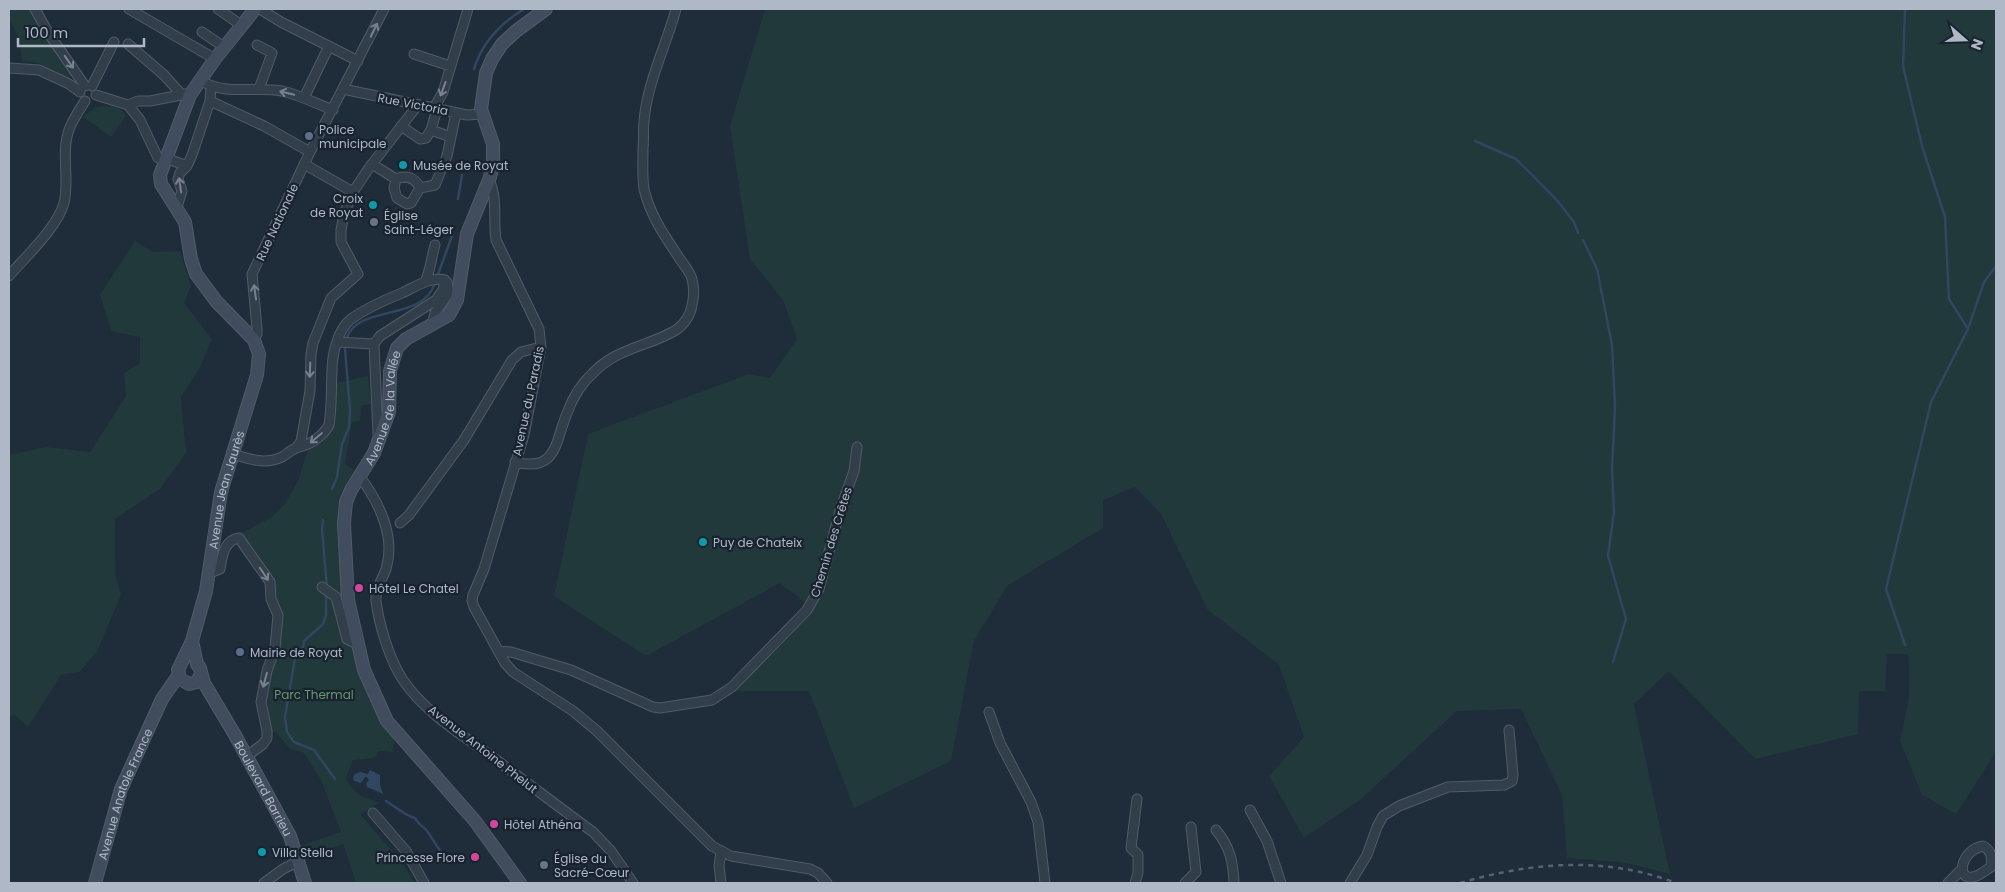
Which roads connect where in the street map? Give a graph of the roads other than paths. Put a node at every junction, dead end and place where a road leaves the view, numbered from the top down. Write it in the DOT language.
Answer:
graph roads {
  1 [pos="35,9"];
  2 [pos="129,9"];
  3 [pos="218,9"];
  4 [pos="255,9"];
  5 [pos="260,9"];
  6 [pos="384,9"];
  7 [pos="468,9"];
  8 [pos="546,9"];
  9 [pos="676,9"];
  10 [pos="241,25"];
  11 [pos="202,32"];
  12 [pos="114,42"];
  13 [pos="128,44"];
  14 [pos="257,45"];
  15 [pos="329,46"];
  16 [pos="224,47"];
  17 [pos="414,54"];
  18 [pos="215,59"];
  19 [pos="358,61"];
  20 [pos="450,66"];
  21 [pos="9,68"];
  22 [pos="205,83"];
  23 [pos="86,88"];
  24 [pos="259,89"];
  25 [pos="343,89"];
  26 [pos="96,95"];
  27 [pos="185,95"];
  28 [pos="304,98"];
  29 [pos="85,101"];
  30 [pos="210,102"];
  31 [pos="128,105"];
  32 [pos="417,106"];
  33 [pos="436,109"];
  34 [pos="333,110"];
  35 [pos="456,113"];
  36 [pos="483,114"];
  37 [pos="401,126"];
  38 [pos="431,130"];
  39 [pos="451,137"];
  40 [pos="310,152"];
  41 [pos="164,160"];
  42 [pos="304,164"];
  43 [pos="372,164"];
  44 [pos="187,166"];
  45 [pos="396,179"];
  46 [pos="489,180"];
  47 [pos="420,188"];
  48 [pos="353,192"];
  49 [pos="177,207"];
  50 [pos="435,245"];
  51 [pos="9,276"];
  52 [pos="435,280"];
  53 [pos="432,325"];
  54 [pos="254,340"];
  55 [pos="340,343"];
  56 [pos="374,344"];
  57 [pos="541,348"];
  58 [pos="378,444"];
  59 [pos="297,447"];
  60 [pos="857,447"];
  61 [pos="233,454"];
  62 [pos="516,462"];
  63 [pos="360,477"];
  64 [pos="400,523"];
  65 [pos="210,573"];
  66 [pos="322,587"];
  67 [pos="192,641"];
  68 [pos="358,644"];
  69 [pos="498,651"];
  70 [pos="180,670"];
  71 [pos="195,676"];
  72 [pos="159,708"];
  73 [pos="989,712"];
  74 [pos="1509,730"];
  75 [pos="247,756"];
  76 [pos="1137,799"];
  77 [pos="1250,810"];
  78 [pos="373,813"];
  79 [pos="1190,827"];
  80 [pos="1216,830"];
  81 [pos="1984,847"];
  82 [pos="1996,848"];
  83 [pos="721,852"];
  84 [pos="299,861"];
  85 [pos="1994,865"];
  86 [pos="1962,869"];
  87 [pos="1973,877"];
  88 [pos="517,881"];
  89 [pos="96,883"];
  90 [pos="264,883"];
  91 [pos="305,883"];
  92 [pos="424,883"];
  93 [pos="633,883"];
  94 [pos="721,883"];
  95 [pos="827,883"];
  96 [pos="1045,883"];
  97 [pos="1135,883"];
  98 [pos="1185,883"];
  99 [pos="1234,883"];
  100 [pos="1282,883"];
  101 [pos="1350,883"];
  102 [pos="1948,883"];
  103 [pos="1961,883"];
  1 -- 23 [label="street, one-way"];
  2 -- 18 [label="street"];
  3 -- 10 [label="street"];
  4 -- 10 [label="main road"];
  5 -- 15 [label="street"];
  19 -- 6 [label="street, Rue Nationale, one-way"];
  7 -- 20 [label="street"];
  8 -- 36 [label="main road, Avenue de la Vallée"];
  9 -- 62 [label="street"];
  10 -- 16 [label="main road"];
  11 -- 16 [label="street"];
  12 -- 23 [label="street"];
  13 -- 27 [label="street"];
  14 -- 24 [label="street"];
  15 -- 19 [label="street"];
  15 -- 28 [label="street"];
  16 -- 18 [label="main road"];
  17 -- 20 [label="street"];
  18 -- 22 [label="main road"];
  19 -- 25 [label="street, Rue Nationale"];
  20 -- 33 [label="street, one-way"];
  21 -- 23 [label="street"];
  22 -- 24 [label="street"];
  22 -- 27 [label="main road"];
  22 -- 30 [label="street"];
  23 -- 26 [label="street"];
  23 -- 29 [label="street"];
  28 -- 24 [label="street, one-way"];
  25 -- 32 [label="street, Rue Victoria"];
  25 -- 34 [label="street, Rue Nationale"];
  26 -- 29 [label="street"];
  26 -- 31 [label="street"];
  27 -- 31 [label="street"];
  27 -- 41 [label="main road"];
  28 -- 34 [label="street"];
  29 -- 51 [label="street"];
  30 -- 40 [label="street"];
  30 -- 44 [label="street"];
  31 -- 41 [label="street"];
  32 -- 33 [label="street, Rue Victoria"];
  32 -- 37 [label="street"];
  33 -- 35 [label="street, Rue Victoria"];
  33 -- 38 [label="street"];
  34 -- 40 [label="street, Rue Nationale"];
  35 -- 36 [label="street, Rue Victoria"];
  35 -- 39 [label="street"];
  36 -- 46 [label="main road, Avenue de la Vallée"];
  37 -- 38 [label="street"];
  37 -- 43 [label="street"];
  38 -- 39 [label="street"];
  39 -- 47 [label="street"];
  40 -- 42 [label="street, Rue Nationale"];
  41 -- 44 [label="street"];
  41 -- 49 [label="main road"];
  42 -- 48 [label="street"];
  54 -- 42 [label="street, Rue Nationale, one-way"];
  43 -- 45 [label="street"];
  43 -- 48 [label="street"];
  49 -- 44 [label="street, one-way"];
  45 -- 47 [label="street"];
  45 -- 47 [label="street"];
  46 -- 53 [label="main road, Avenue de la Vallée"];
  46 -- 57 [label="street, Avenue du Paradis"];
  48 -- 59 [label="street, one-way"];
  49 -- 54 [label="main road"];
  50 -- 52 [label="street"];
  52 -- 53 [label="street"];
  52 -- 55 [label="street"];
  52 -- 56 [label="street"];
  53 -- 58 [label="main road, Avenue de la Vallée"];
  54 -- 61 [label="main road, Avenue Jean Jaurès"];
  55 -- 56 [label="street"];
  55 -- 59 [label="street, one-way"];
  56 -- 58 [label="street"];
  57 -- 62 [label="street, Avenue du Paradis"];
  57 -- 64 [label="street"];
  58 -- 63 [label="main road, Avenue de la Vallée"];
  59 -- 61 [label="street"];
  60 -- 69 [label="street, Chemin des Crêtes"];
  61 -- 65 [label="main road, Avenue Jean Jaurès"];
  62 -- 69 [label="street, Avenue du Paradis"];
  63 -- 68 [label="main road, Avenue de la Vallée"];
  63 -- 93 [label="street, Avenue Antoine Phelut"];
  65 -- 67 [label="main road, Avenue Jean Jaurès"];
  65 -- 75 [label="street, one-way"];
  66 -- 68 [label="street"];
  67 -- 70 [label="main road, Avenue Jean Jaurès"];
  67 -- 71 [label="main road, Avenue Jean Jaurès"];
  68 -- 88 [label="main road, Avenue de la Vallée"];
  69 -- 83 [label="street"];
  70 -- 71 [label="main road, Boulevard Barrieu"];
  70 -- 71 [label="main road"];
  70 -- 72 [label="main road, Avenue Anatole France"];
  71 -- 72 [label="main road, Avenue Anatole France"];
  71 -- 75 [label="main road, Boulevard Barrieu"];
  72 -- 89 [label="main road, Avenue Anatole France"];
  73 -- 96 [label="street"];
  74 -- 101 [label="street"];
  75 -- 84 [label="main road, Boulevard Barrieu"];
  76 -- 97 [label="street"];
  77 -- 100 [label="street"];
  78 -- 92 [label="street"];
  79 -- 98 [label="street"];
  80 -- 99 [label="street"];
  81 -- 82 [label="street"];
  81 -- 85 [label="street"];
  81 -- 86 [label="street"];
  83 -- 94 [label="street"];
  83 -- 95 [label="street"];
  84 -- 90 [label="street"];
  84 -- 91 [label="main road, Boulevard Barrieu"];
  85 -- 87 [label="street"];
  86 -- 87 [label="street"];
  86 -- 102 [label="street"];
  87 -- 103 [label="street"];
}
